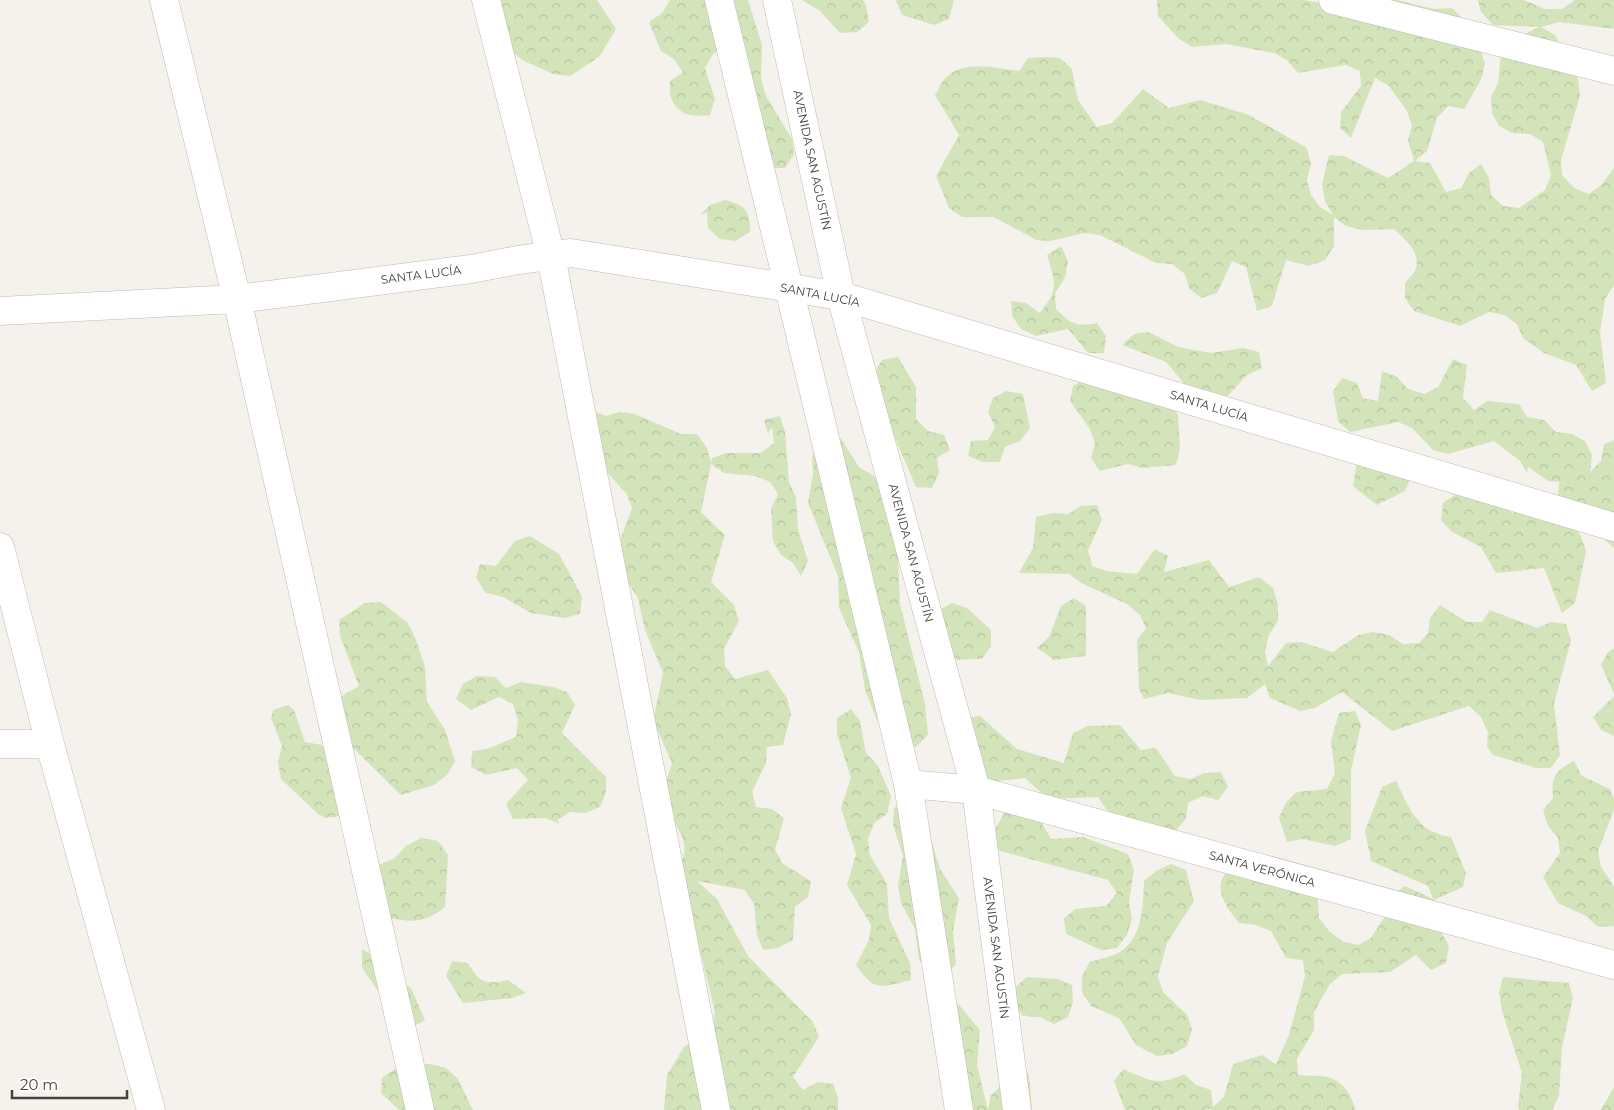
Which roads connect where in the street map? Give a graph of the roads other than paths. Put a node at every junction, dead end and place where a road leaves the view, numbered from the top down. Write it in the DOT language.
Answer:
graph roads {
  1 [pos="164,0"];
  2 [pos="486,0"];
  3 [pos="719,0"];
  4 [pos="777,0"];
  5 [pos="1333,0"];
  6 [pos="1614,71"];
  7 [pos="551,256"];
  8 [pos="789,288"];
  9 [pos="841,296"];
  10 [pos="237,299"];
  11 [pos="0,311"];
  12 [pos="1614,527"];
  13 [pos="0,547"];
  14 [pos="0,744"];
  15 [pos="50,744"];
  16 [pos="908,784"];
  17 [pos="976,790"];
  18 [pos="1614,965"];
  19 [pos="151,1110"];
  20 [pos="420,1110"];
  21 [pos="716,1110"];
  22 [pos="958,1110"];
  23 [pos="1017,1110"];
  1 -- 10 [label="street"];
  2 -- 7 [label="street"];
  3 -- 8 [label="street"];
  4 -- 9 [label="street, AVENIDA SAN AGUSTÍN"];
  5 -- 6 [label="street"];
  7 -- 8 [label="street, SANTA LUCÍA"];
  7 -- 10 [label="street, SANTA LUCÍA"];
  7 -- 21 [label="street"];
  8 -- 9 [label="street, SANTA LUCÍA"];
  8 -- 16 [label="street"];
  9 -- 12 [label="street, SANTA LUCÍA"];
  9 -- 17 [label="street, AVENIDA SAN AGUSTÍN"];
  10 -- 11 [label="street, SANTA LUCÍA"];
  10 -- 20 [label="street"];
  13 -- 15 [label="street"];
  14 -- 15 [label="street"];
  15 -- 19 [label="street"];
  16 -- 17 [label="street, SANTA VERÓNICA"];
  16 -- 22 [label="street"];
  17 -- 18 [label="street, SANTA VERÓNICA"];
  17 -- 23 [label="street, AVENIDA SAN AGUSTÍN"];
}
